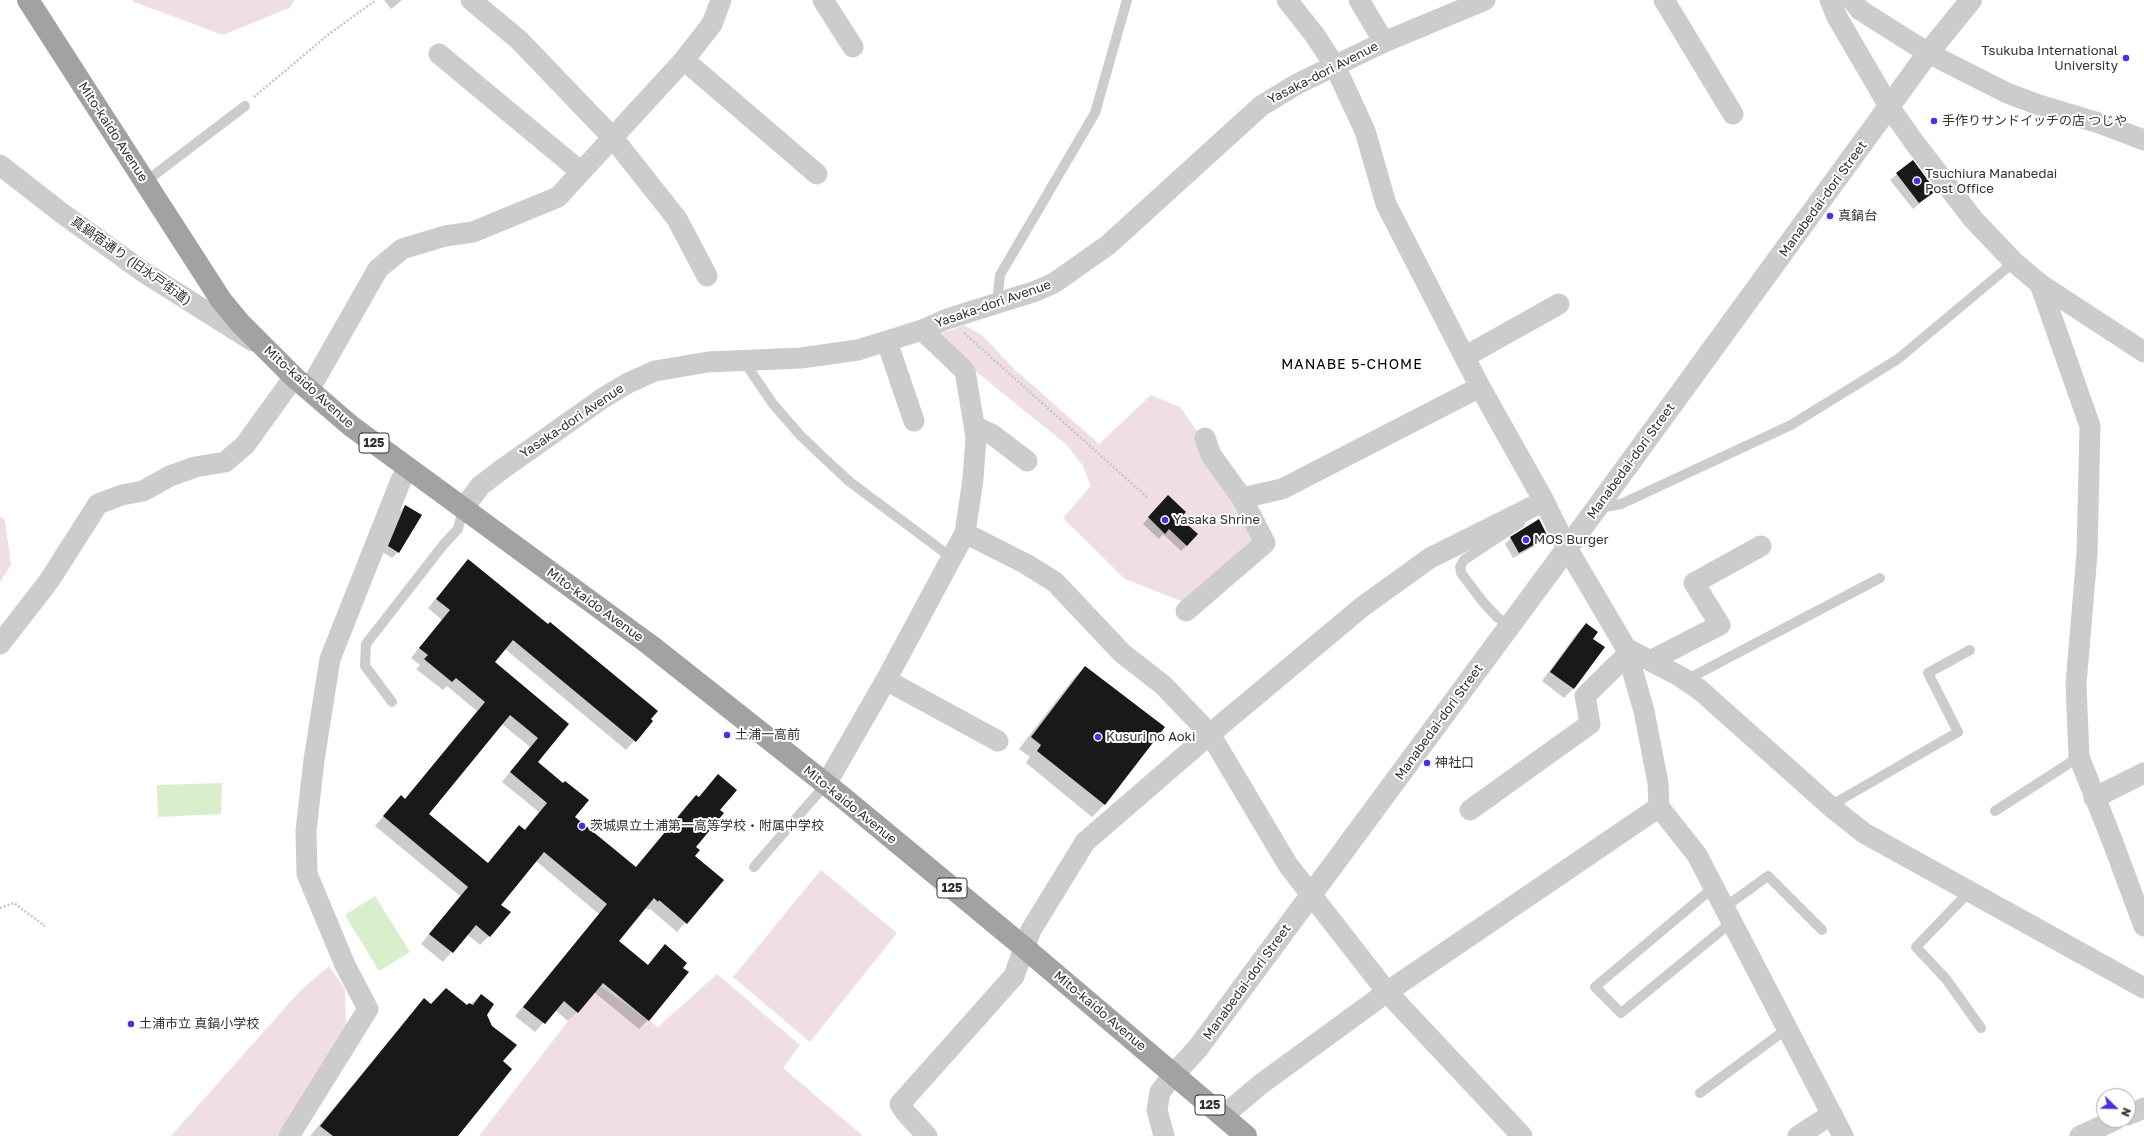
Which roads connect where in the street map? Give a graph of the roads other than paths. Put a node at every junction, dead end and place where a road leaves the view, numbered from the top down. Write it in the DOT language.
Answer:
graph roads {
  1 [pos="28,0"];
  2 [pos="470,0"];
  3 [pos="720,0"];
  4 [pos="823,0"];
  5 [pos="1127,0"];
  6 [pos="1287,0"];
  7 [pos="1359,0"];
  8 [pos="1484,0"];
  9 [pos="1664,0"];
  10 [pos="1830,0"];
  11 [pos="1852,0"];
  12 [pos="1971,0"];
  13 [pos="1384,42"];
  14 [pos="853,48"];
  15 [pos="1928,53"];
  16 [pos="439,54"];
  17 [pos="684,60"];
  18 [pos="1335,66"];
  19 [pos="245,106"];
  20 [pos="1890,108"];
  21 [pos="1733,114"];
  22 [pos="613,138"];
  23 [pos="2144,140"];
  24 [pos="0,165"];
  25 [pos="580,171"];
  26 [pos="817,174"];
  27 [pos="145,182"];
  28 [pos="2014,262"];
  29 [pos="707,276"];
  30 [pos="2040,284"];
  31 [pos="997,302"];
  32 [pos="1559,304"];
  33 [pos="922,330"];
  34 [pos="887,342"];
  35 [pos="267,350"];
  36 [pos="2144,352"];
  37 [pos="1466,356"];
  38 [pos="743,360"];
  39 [pos="302,383"];
  40 [pos="1480,387"];
  41 [pos="914,421"];
  42 [pos="974,426"];
  43 [pos="1205,438"];
  44 [pos="1027,461"];
  45 [pos="409,469"];
  46 [pos="1242,498"];
  47 [pos="1546,505"];
  48 [pos="464,509"];
  49 [pos="1596,509"];
  50 [pos="965,533"];
  51 [pos="1761,546"];
  52 [pos="1567,548"];
  53 [pos="952,558"];
  54 [pos="1880,578"];
  55 [pos="1186,611"];
  56 [pos="1510,625"];
  57 [pos="0,644"];
  58 [pos="1970,650"];
  59 [pos="1627,651"];
  60 [pos="1650,661"];
  61 [pos="886,680"];
  62 [pos="1686,680"];
  63 [pos="392,702"];
  64 [pos="1210,734"];
  65 [pos="998,741"];
  66 [pos="2079,757"];
  67 [pos="2144,774"];
  68 [pos="826,784"];
  69 [pos="2094,798"];
  70 [pos="1830,806"];
  71 [pos="1658,807"];
  72 [pos="1470,810"];
  73 [pos="1995,811"];
  74 [pos="754,867"];
  75 [pos="1714,887"];
  76 [pos="1969,892"];
  77 [pos="1312,893"];
  78 [pos="1729,914"];
  79 [pos="2144,926"];
  80 [pos="1822,930"];
  81 [pos="1026,949"];
  82 [pos="2144,988"];
  83 [pos="1387,992"];
  84 [pos="1788,1028"];
  85 [pos="1982,1028"];
  86 [pos="1174,1074"];
  87 [pos="1700,1092"];
  88 [pos="1832,1114"];
  89 [pos="1223,1116"];
  90 [pos="2098,1128"];
  91 [pos="289,1136"];
  92 [pos="927,1136"];
  93 [pos="1164,1136"];
  94 [pos="1246,1136"];
  95 [pos="1522,1136"];
  96 [pos="1798,1136"];
  97 [pos="1843,1136"];
  98 [pos="2080,1136"];
  1 -- 27 [label="highway, Mito-kaido Avenue / 125"];
  2 -- 22 [label="street"];
  3 -- 17 [label="street"];
  4 -- 14 [label="street"];
  5 -- 31 [label="lane"];
  6 -- 18 [label="street"];
  7 -- 13 [label="street"];
  8 -- 13 [label="street, Yasaka-dori Avenue"];
  9 -- 21 [label="street"];
  10 -- 20 [label="street"];
  11 -- 15 [label="street"];
  12 -- 15 [label="street, Manabedai-dori Street"];
  13 -- 18 [label="street, Yasaka-dori Avenue"];
  15 -- 20 [label="street, Manabedai-dori Street"];
  15 -- 23 [label="street"];
  16 -- 25 [label="street"];
  17 -- 22 [label="street"];
  17 -- 26 [label="street"];
  18 -- 31 [label="street, Yasaka-dori Avenue"];
  18 -- 37 [label="street"];
  19 -- 27 [label="lane"];
  20 -- 28 [label="street"];
  20 -- 49 [label="street, Manabedai-dori Street"];
  22 -- 25 [label="street"];
  22 -- 29 [label="street"];
  24 -- 35 [label="street, 真鍋宿通り (旧水戸街道)"];
  25 -- 39 [label="street"];
  27 -- 35 [label="highway, Mito-kaido Avenue / 125"];
  28 -- 30 [label="street"];
  28 -- 49 [label="lane"];
  30 -- 36 [label="street"];
  30 -- 66 [label="street"];
  31 -- 33 [label="street, Yasaka-dori Avenue"];
  32 -- 37 [label="street"];
  33 -- 34 [label="street, Yasaka-dori Avenue"];
  33 -- 42 [label="street"];
  34 -- 38 [label="street, Yasaka-dori Avenue"];
  34 -- 41 [label="street"];
  35 -- 39 [label="highway, Mito-kaido Avenue / 125"];
  37 -- 40 [label="street"];
  38 -- 48 [label="street, Yasaka-dori Avenue"];
  38 -- 53 [label="lane"];
  39 -- 45 [label="highway, Mito-kaido Avenue / 125"];
  39 -- 57 [label="street"];
  40 -- 46 [label="street"];
  40 -- 47 [label="street"];
  42 -- 44 [label="street"];
  42 -- 50 [label="street"];
  43 -- 46 [label="street"];
  45 -- 48 [label="highway, Mito-kaido Avenue / 125"];
  45 -- 91 [label="street"];
  46 -- 55 [label="street"];
  47 -- 52 [label="street"];
  47 -- 56 [label="lane"];
  47 -- 64 [label="street"];
  48 -- 63 [label="lane"];
  48 -- 68 [label="highway, Mito-kaido Avenue / 125"];
  49 -- 52 [label="street, Manabedai-dori Street"];
  50 -- 53 [label="street"];
  50 -- 64 [label="street"];
  51 -- 60 [label="street"];
  52 -- 56 [label="street, Manabedai-dori Street"];
  52 -- 59 [label="street"];
  53 -- 61 [label="street"];
  54 -- 62 [label="lane"];
  56 -- 77 [label="street, Manabedai-dori Street"];
  58 -- 70 [label="lane"];
  59 -- 60 [label="street"];
  59 -- 71 [label="street"];
  59 -- 72 [label="street"];
  60 -- 62 [label="street"];
  61 -- 65 [label="street"];
  61 -- 68 [label="street"];
  62 -- 70 [label="street"];
  64 -- 77 [label="street"];
  64 -- 81 [label="street"];
  66 -- 69 [label="street"];
  66 -- 73 [label="lane"];
  67 -- 69 [label="street"];
  68 -- 74 [label="lane"];
  68 -- 81 [label="highway, Mito-kaido Avenue / 125"];
  69 -- 79 [label="street"];
  70 -- 76 [label="street"];
  71 -- 75 [label="street"];
  71 -- 83 [label="street"];
  75 -- 78 [label="street"];
  75 -- 78 [label="lane"];
  76 -- 82 [label="street"];
  76 -- 85 [label="lane"];
  77 -- 83 [label="street"];
  77 -- 86 [label="street, Manabedai-dori Street"];
  78 -- 80 [label="lane"];
  78 -- 84 [label="street"];
  81 -- 86 [label="highway, Mito-kaido Avenue / 125"];
  81 -- 92 [label="street"];
  83 -- 89 [label="street"];
  83 -- 95 [label="street"];
  84 -- 87 [label="lane"];
  84 -- 88 [label="street"];
  86 -- 89 [label="highway, Mito-kaido Avenue / 125"];
  86 -- 93 [label="street"];
  88 -- 96 [label="street"];
  88 -- 97 [label="street"];
  89 -- 94 [label="highway, Mito-kaido Avenue / 125"];
  90 -- 98 [label="street"];
}
